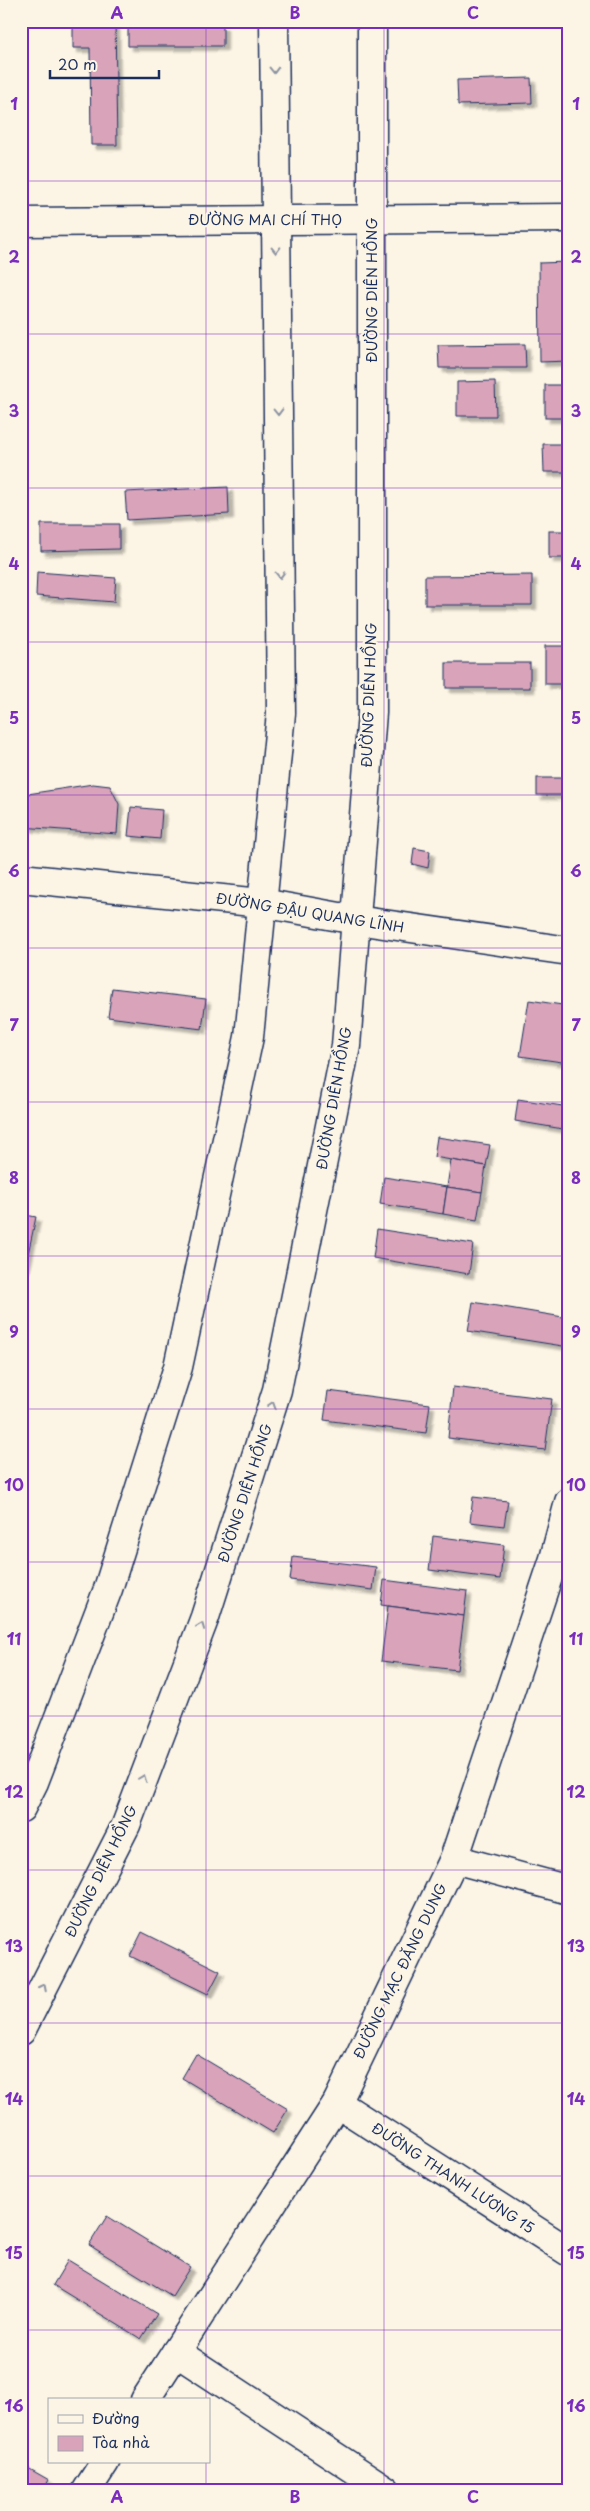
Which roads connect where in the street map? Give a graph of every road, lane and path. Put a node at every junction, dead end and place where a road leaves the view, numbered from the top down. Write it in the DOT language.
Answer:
graph roads {
  1 [pos="274,21"];
  2 [pos="372,21"];
  3 [pos="569,218"];
  4 [pos="372,219"];
  5 [pos="276,220"];
  6 [pos="21,222"];
  7 [pos="21,878"];
  8 [pos="262,903"];
  9 [pos="356,920"];
  10 [pos="569,951"];
  11 [pos="569,1502"];
  12 [pos="561,1561"];
  13 [pos="21,1808"];
  14 [pos="454,1859"];
  15 [pos="569,1890"];
  16 [pos="21,2031"];
  17 [pos="337,2103"];
  18 [pos="569,2252"];
  19 [pos="176,2352"];
  20 [pos="146,2398"];
  21 [pos="104,2464"];
  22 [pos="87,2490"];
  23 [pos="386,2490"];
  1 -- 5 [label="street, one-way"];
  2 -- 4 [label="street, ĐƯỜNG DIÊN HỒNG"];
  3 -- 4 [label="street, ĐƯỜNG MAI CHÍ THỌ"];
  4 -- 5 [label="street, ĐƯỜNG MAI CHÍ THỌ"];
  4 -- 9 [label="street, ĐƯỜNG DIÊN HỒNG"];
  5 -- 6 [label="street, ĐƯỜNG MAI CHÍ THỌ"];
  5 -- 8 [label="street, one-way"];
  7 -- 8 [label="street, ĐƯỜNG ĐẬU QUANG LĨNH"];
  8 -- 9 [label="street, ĐƯỜNG ĐẬU QUANG LĨNH"];
  8 -- 13 [label="street"];
  9 -- 10 [label="street, ĐƯỜNG ĐẬU QUANG LĨNH"];
  16 -- 9 [label="street, ĐƯỜNG DIÊN HỒNG, one-way"];
  11 -- 12 [label="street, ĐƯỜNG MẠC ĐĂNG DUNG"];
  12 -- 14 [label="street, ĐƯỜNG MẠC ĐĂNG DUNG"];
  14 -- 15 [label="street"];
  14 -- 17 [label="street, ĐƯỜNG MẠC ĐĂNG DUNG"];
  17 -- 18 [label="street, ĐƯỜNG THANH LƯƠNG 15"];
  17 -- 19 [label="street, ĐƯỜNG MẠC ĐĂNG DUNG"];
  19 -- 20 [label="street, ĐƯỜNG MẠC ĐĂNG DUNG"];
  19 -- 23 [label="street"];
  21 -- 22 [label="street"];
}
